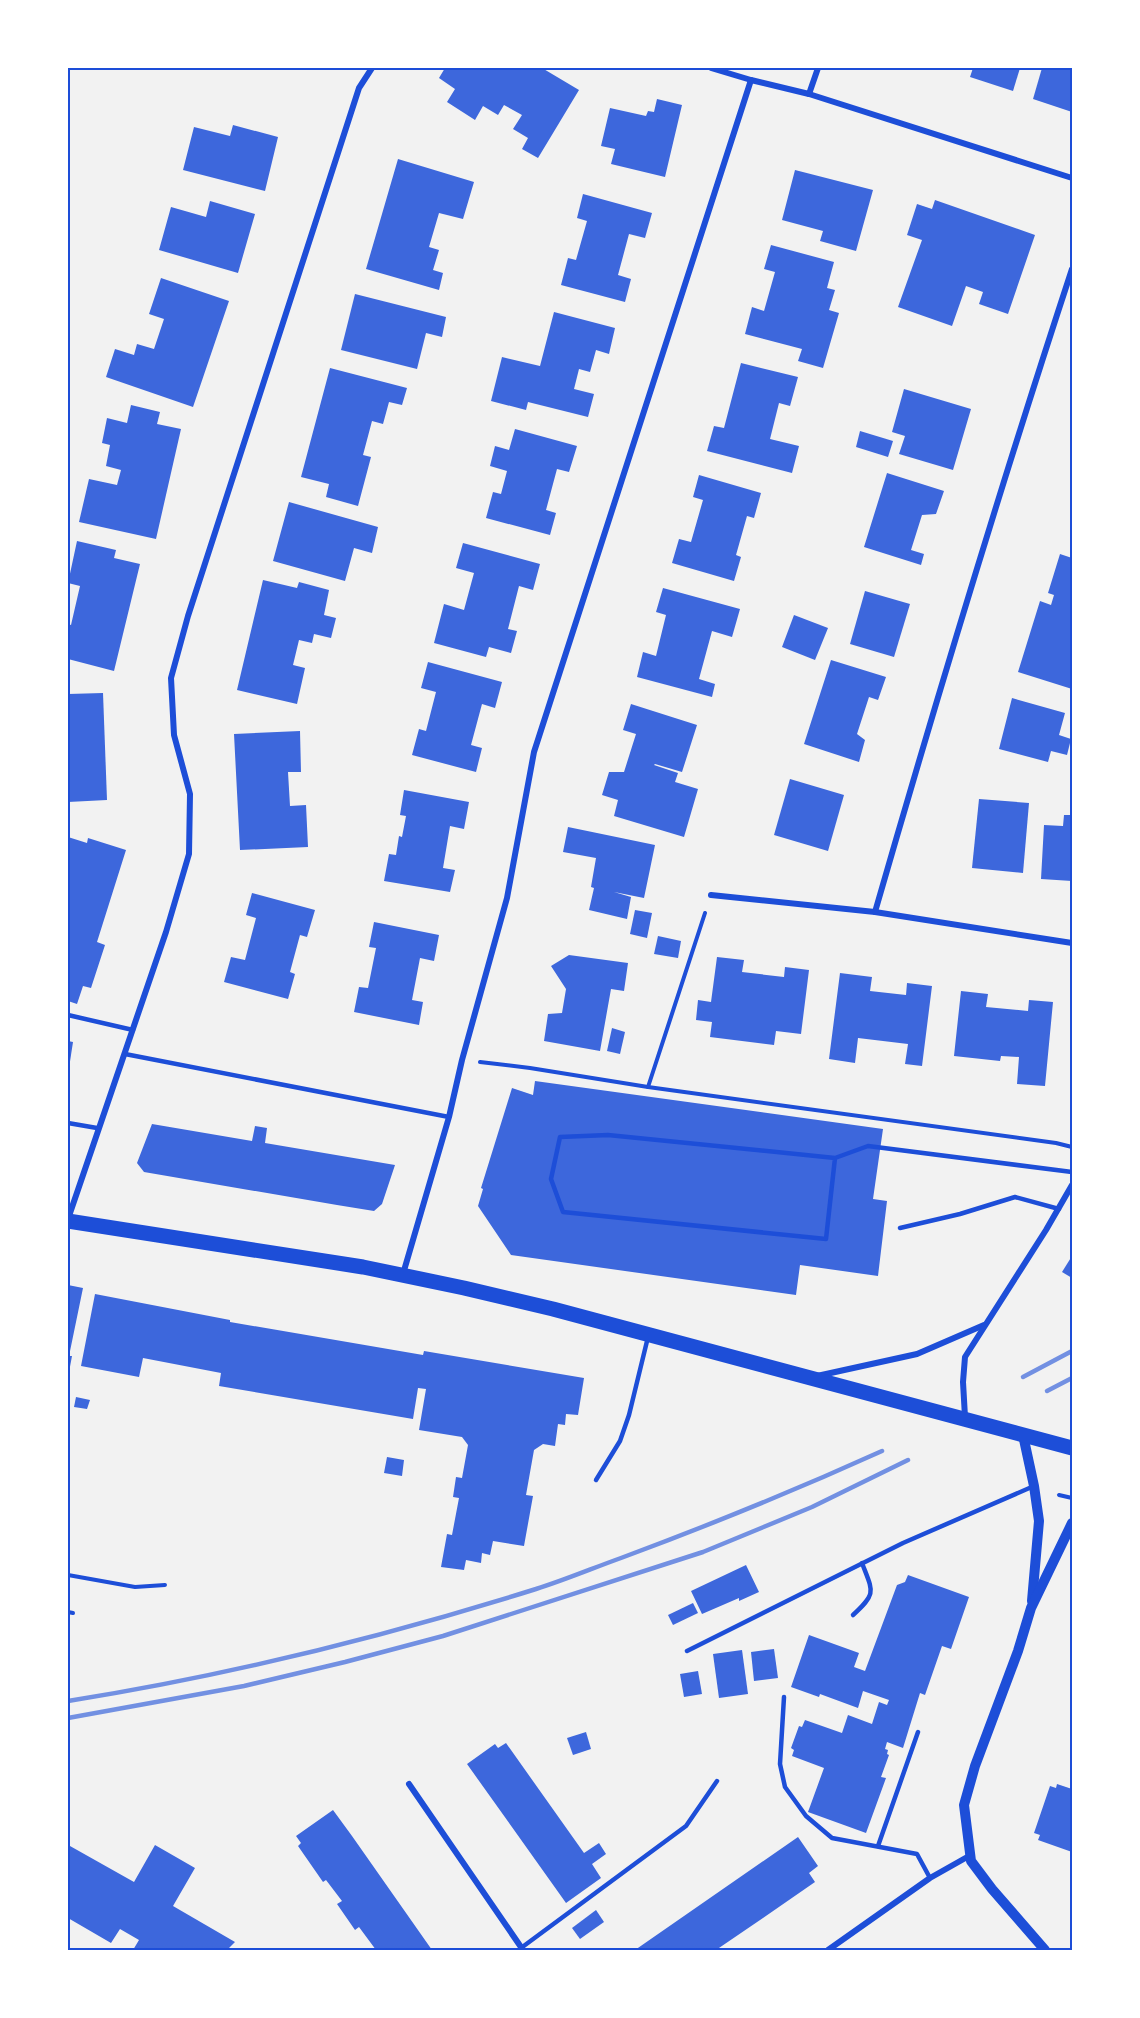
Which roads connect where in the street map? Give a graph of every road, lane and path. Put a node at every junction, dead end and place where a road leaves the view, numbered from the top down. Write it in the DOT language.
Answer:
graph roads {
  1 [pos="372,68"];
  2 [pos="711,68"];
  3 [pos="818,68"];
  4 [pos="751,80"];
  5 [pos="809,93"];
  6 [pos="1072,178"];
  7 [pos="1072,269"];
  8 [pos="711,896"];
  9 [pos="875,912"];
  10 [pos="1072,943"];
  11 [pos="68,1015"];
  12 [pos="133,1030"];
  13 [pos="125,1054"];
  14 [pos="462,1060"];
  15 [pos="648,1087"];
  16 [pos="449,1117"];
  17 [pos="68,1123"];
  18 [pos="97,1128"];
  19 [pos="1072,1147"];
  20 [pos="835,1158"];
  21 [pos="1072,1172"];
  22 [pos="1072,1185"];
  23 [pos="1059,1209"];
  24 [pos="68,1220"];
  25 [pos="900,1228"];
  26 [pos="403,1275"];
  27 [pos="985,1325"];
  28 [pos="648,1334"];
  29 [pos="811,1377"];
  30 [pos="965,1418"];
  31 [pos="1023,1435"];
  32 [pos="1072,1448"];
  33 [pos="596,1480"];
  34 [pos="1034,1486"];
  35 [pos="1072,1523"];
  36 [pos="862,1563"];
  37 [pos="68,1575"];
  38 [pos="165,1585"];
  39 [pos="1031,1608"];
  40 [pos="68,1612"];
  41 [pos="74,1613"];
  42 [pos="853,1615"];
  43 [pos="687,1651"];
  44 [pos="784,1697"];
  45 [pos="918,1732"];
  46 [pos="717,1780"];
  47 [pos="409,1785"];
  48 [pos="878,1846"];
  49 [pos="969,1856"];
  50 [pos="930,1878"];
  51 [pos="522,1949"];
  52 [pos="828,1950"];
  53 [pos="1045,1950"];
  1 -- 12 [label="street"];
  2 -- 4 [label="street"];
  3 -- 5 [label="street"];
  4 -- 5 [label="street"];
  4 -- 14 [label="street"];
  5 -- 6 [label="street"];
  7 -- 9 [label="street"];
  8 -- 9 [label="street"];
  8 -- 15 [label="path"];
  9 -- 10 [label="street"];
  11 -- 12 [label="lane"];
  12 -- 13 [label="street"];
  13 -- 16 [label="lane"];
  13 -- 18 [label="street"];
  14 -- 15 [label="path"];
  14 -- 16 [label="street"];
  15 -- 19 [label="path"];
  16 -- 26 [label="street"];
  17 -- 18 [label="lane"];
  18 -- 24 [label="street"];
  20 -- 20 [label="lane"];
  20 -- 21 [label="lane"];
  22 -- 23 [label="street"];
  23 -- 25 [label="lane"];
  23 -- 27 [label="street"];
  24 -- 26 [label="main road"];
  26 -- 28 [label="main road"];
  27 -- 29 [label="street"];
  27 -- 30 [label="street"];
  28 -- 29 [label="main road"];
  28 -- 33 [label="lane"];
  29 -- 30 [label="main road"];
  30 -- 31 [label="main road"];
  31 -- 32 [label="main road"];
  31 -- 34 [label="street"];
  34 -- 36 [label="lane"];
  34 -- 39 [label="street"];
  35 -- 39 [label="street"];
  36 -- 42 [label="lane"];
  36 -- 43 [label="lane"];
  37 -- 38 [label="path"];
  39 -- 49 [label="street"];
  40 -- 41 [label="path"];
  44 -- 48 [label="lane"];
  45 -- 48 [label="lane"];
  46 -- 51 [label="lane"];
  47 -- 51 [label="street"];
  48 -- 50 [label="lane"];
  49 -- 50 [label="street"];
  49 -- 53 [label="street"];
  50 -- 52 [label="street"];
}
